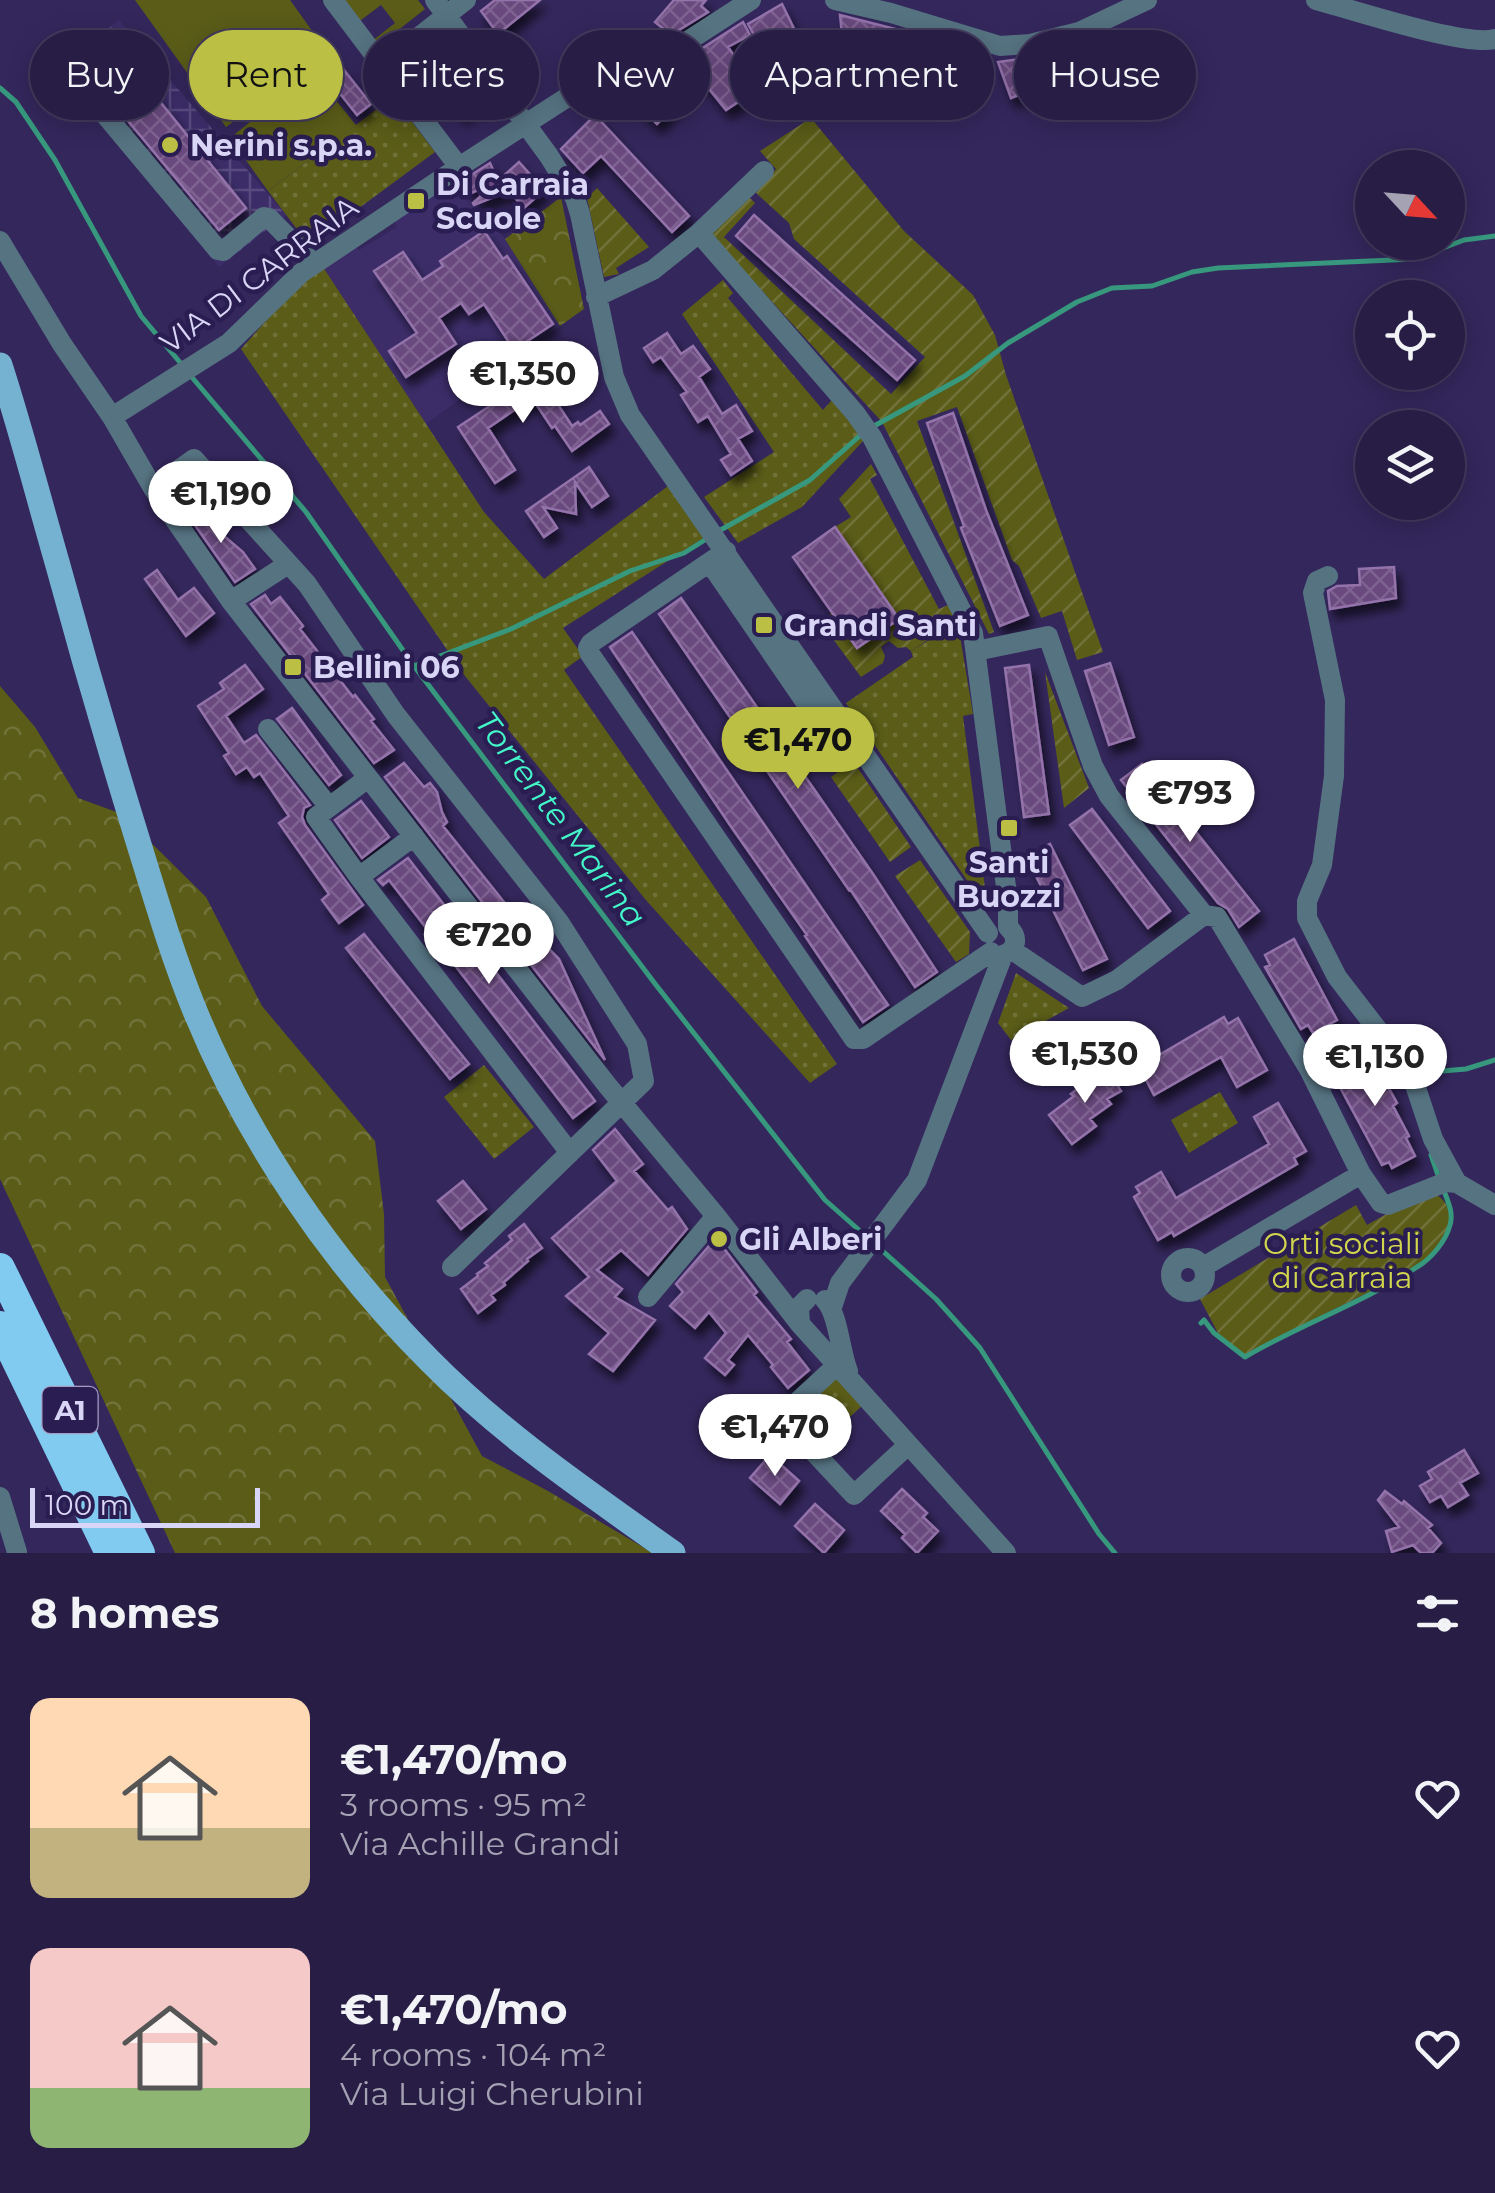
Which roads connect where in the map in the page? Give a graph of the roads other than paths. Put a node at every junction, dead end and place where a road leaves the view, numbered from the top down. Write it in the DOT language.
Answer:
graph roads {
  1 [pos="333,0"];
  2 [pos="466,0"];
  3 [pos="751,0"];
  4 [pos="835,0"];
  5 [pos="1147,0"];
  6 [pos="1316,0"];
  7 [pos="441,8"];
  8 [pos="907,9"];
  9 [pos="419,30"];
  10 [pos="363,39"];
  11 [pos="1495,40"];
  12 [pos="109,120"];
  13 [pos="423,120"];
  14 [pos="525,125"];
  15 [pos="458,167"];
  16 [pos="764,171"];
  17 [pos="699,233"];
  18 [pos="0,241"];
  19 [pos="314,264"];
  20 [pos="596,297"];
  21 [pos="0,366"];
  22 [pos="112,417"];
  23 [pos="173,474"];
  24 [pos="718,551"];
  25 [pos="288,564"];
  26 [pos="1328,576"];
  27 [pos="231,601"];
  28 [pos="976,650"];
  29 [pos="268,730"];
  30 [pos="368,778"];
  31 [pos="329,807"];
  32 [pos="414,836"];
  33 [pos="359,876"];
  34 [pos="1204,916"];
  35 [pos="1000,944"];
  36 [pos="622,1104"];
  37 [pos="570,1153"];
  38 [pos="1362,1174"];
  39 [pos="1460,1186"];
  40 [pos="1495,1205"];
  41 [pos="716,1216"];
  42 [pos="1203,1266"];
  43 [pos="452,1267"];
  44 [pos="0,1268"];
  45 [pos="772,1289"];
  46 [pos="648,1296"];
  47 [pos="823,1304"];
  48 [pos="0,1326"];
  49 [pos="801,1326"];
  50 [pos="836,1366"];
  51 [pos="859,1392"];
  52 [pos="908,1445"];
  53 [pos="0,1497"];
  54 [pos="18,1552"];
  55 [pos="110,1553"];
  56 [pos="140,1553"];
  57 [pos="673,1553"];
  58 [pos="1006,1553"];
  1 -- 10 [label="street"];
  2 -- 7 [label="street"];
  3 -- 14 [label="street, VIA DI CARRAIA"];
  4 -- 8 [label="street"];
  5 -- 8 [label="street"];
  6 -- 11 [label="street"];
  7 -- 9 [label="street"];
  7 -- 14 [label="street"];
  12 -- 19 [label="street"];
  13 -- 15 [label="street"];
  14 -- 15 [label="street, VIA DI CARRAIA"];
  14 -- 20 [label="street"];
  15 -- 19 [label="street, VIA DI CARRAIA"];
  16 -- 17 [label="street"];
  17 -- 20 [label="street"];
  17 -- 28 [label="street"];
  18 -- 22 [label="street"];
  19 -- 22 [label="street, VIA DI CARRAIA"];
  20 -- 24 [label="street"];
  21 -- 57 [label="main road"];
  22 -- 27 [label="street"];
  23 -- 25 [label="street"];
  24 -- 35 [label="street"];
  24 -- 35 [label="street"];
  25 -- 27 [label="street"];
  25 -- 36 [label="street"];
  26 -- 39 [label="street"];
  27 -- 30 [label="street"];
  28 -- 34 [label="street"];
  28 -- 35 [label="street"];
  29 -- 31 [label="street"];
  30 -- 31 [label="street"];
  30 -- 32 [label="street"];
  31 -- 33 [label="street"];
  32 -- 33 [label="street"];
  32 -- 36 [label="street"];
  33 -- 37 [label="street"];
  34 -- 35 [label="street"];
  34 -- 38 [label="street"];
  35 -- 47 [label="street"];
  36 -- 37 [label="street"];
  36 -- 41 [label="street"];
  37 -- 43 [label="street"];
  38 -- 39 [label="street"];
  38 -- 42 [label="street"];
  39 -- 40 [label="street"];
  41 -- 45 [label="street"];
  41 -- 46 [label="street"];
  44 -- 56 [label="highway, A1"];
  45 -- 47 [label="street"];
  45 -- 49 [label="street"];
  47 -- 49 [label="street"];
  47 -- 49 [label="street"];
  47 -- 51 [label="street"];
  48 -- 55 [label="highway, A1"];
  49 -- 50 [label="street"];
  50 -- 51 [label="street"];
  50 -- 52 [label="street"];
  51 -- 52 [label="street"];
  52 -- 58 [label="street"];
  53 -- 54 [label="street"];
}
